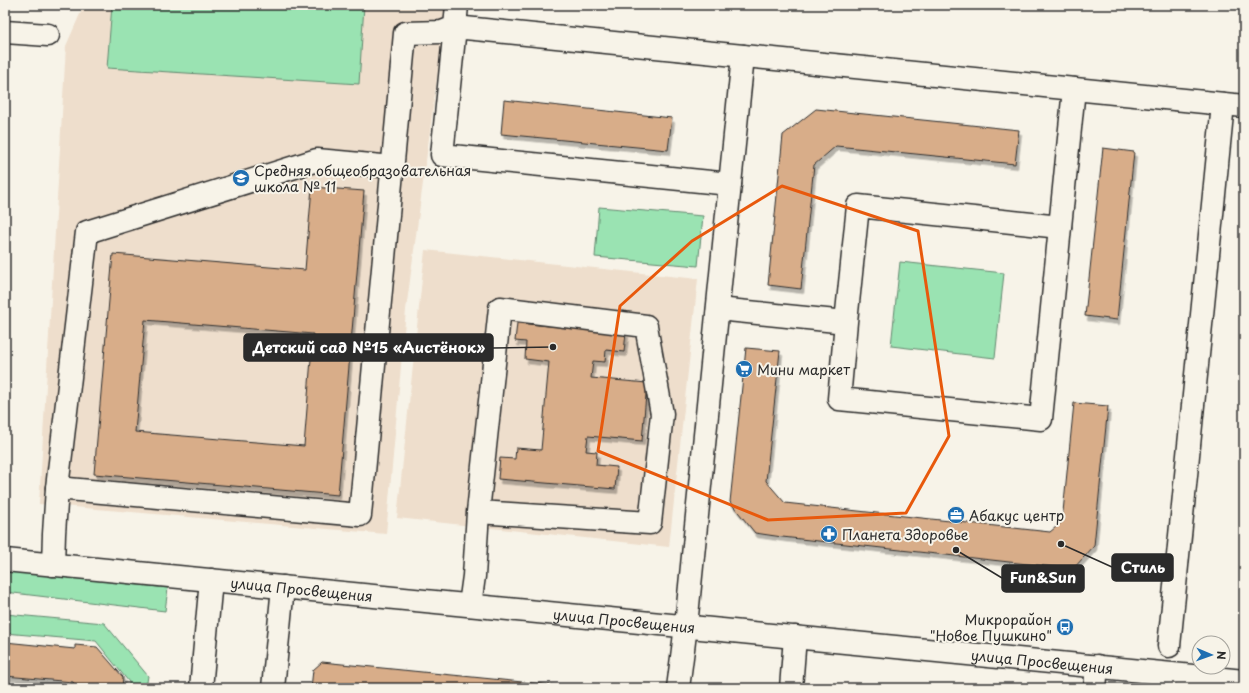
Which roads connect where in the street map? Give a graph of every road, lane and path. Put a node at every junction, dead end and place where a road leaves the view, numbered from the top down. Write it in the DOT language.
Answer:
graph roads {
  1 [pos="457,5"];
  2 [pos="455,27"];
  3 [pos="5,32"];
  4 [pos="48,35"];
  5 [pos="743,56"];
  6 [pos="1074,89"];
  7 [pos="1234,105"];
  8 [pos="392,166"];
  9 [pos="730,184"];
  10 [pos="1060,227"];
  11 [pos="718,309"];
  12 [pos="846,322"];
  13 [pos="58,488"];
  14 [pos="478,512"];
  15 [pos="5,560"];
  16 [pos="53,565"];
  17 [pos="212,580"];
  18 [pos="283,587"];
  19 [pos="470,605"];
  20 [pos="686,626"];
  21 [pos="795,637"];
  22 [pos="1168,646"];
  23 [pos="1097,666"];
  24 [pos="1170,681"];
  25 [pos="1244,681"];
  26 [pos="201,688"];
  27 [pos="273,688"];
  28 [pos="678,688"];
  29 [pos="791,688"];
  30 [pos="1095,688"];
  1 -- 2 [label="street"];
  2 -- 5 [label="street"];
  2 -- 8 [label="street"];
  2 -- 9 [label="street"];
  3 -- 4 [label="street"];
  5 -- 6 [label="street"];
  5 -- 9 [label="street"];
  6 -- 7 [label="street"];
  6 -- 10 [label="street"];
  7 -- 22 [label="street"];
  8 -- 13 [label="street"];
  8 -- 13 [label="street"];
  9 -- 11 [label="street"];
  10 -- 12 [label="street"];
  10 -- 12 [label="street"];
  11 -- 12 [label="street"];
  11 -- 20 [label="street"];
  13 -- 16 [label="street"];
  14 -- 14 [label="street"];
  14 -- 19 [label="street"];
  15 -- 16 [label="street, улица Просвещения"];
  16 -- 17 [label="street, улица Просвещения"];
  17 -- 18 [label="street, улица Просвещения"];
  17 -- 26 [label="street"];
  18 -- 19 [label="street, улица Просвещения"];
  18 -- 27 [label="street"];
  19 -- 20 [label="street, улица Просвещения"];
  20 -- 21 [label="street, улица Просвещения"];
  20 -- 28 [label="street"];
  21 -- 23 [label="street, улица Просвещения"];
  21 -- 29 [label="street"];
  23 -- 24 [label="street, улица Просвещения"];
  23 -- 30 [label="street"];
  24 -- 25 [label="street, улица Просвещения"];
}
